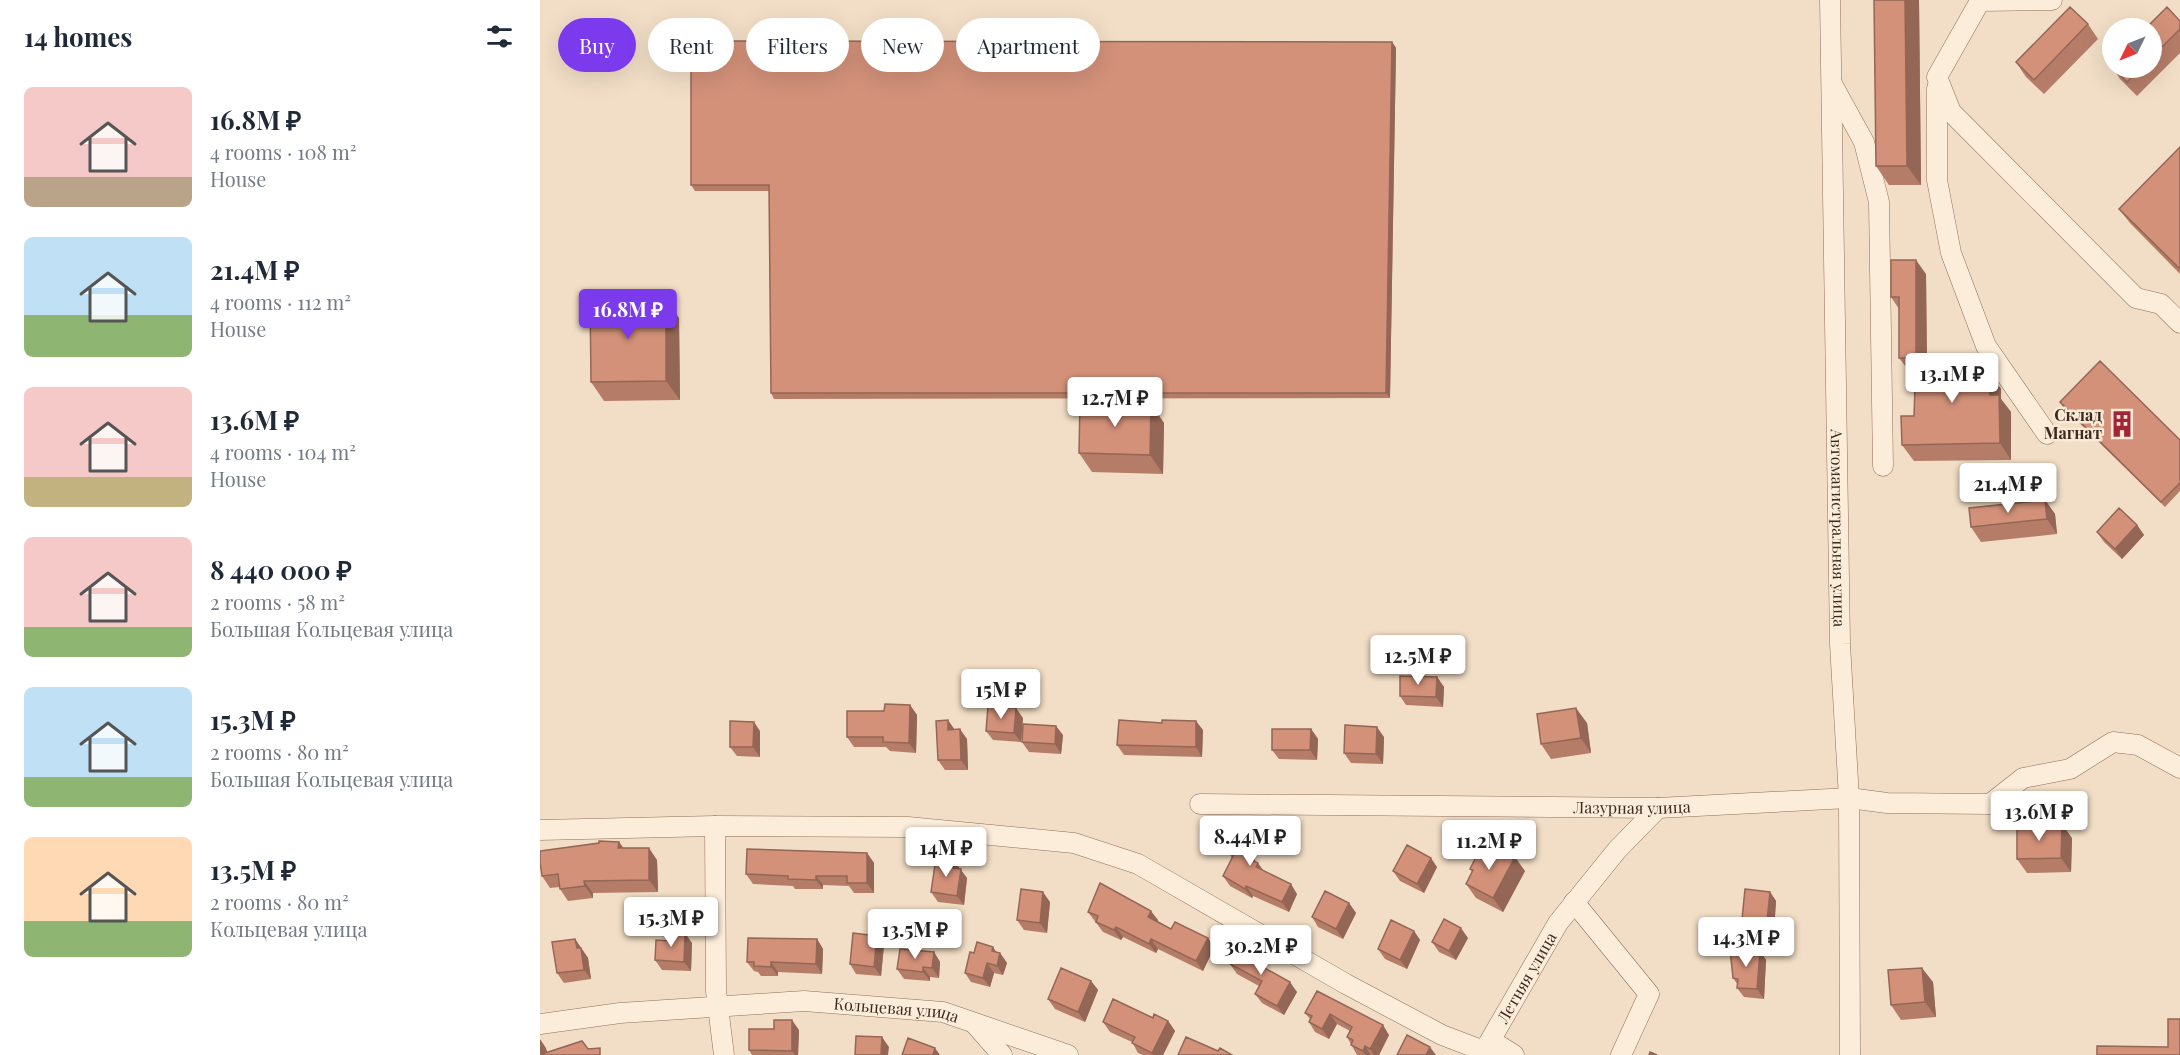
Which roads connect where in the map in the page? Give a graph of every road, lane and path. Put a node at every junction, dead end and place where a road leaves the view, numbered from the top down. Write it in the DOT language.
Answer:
graph roads {
  1 [pos="1830,0"];
  2 [pos="2052,0"];
  3 [pos="1937,77"];
  4 [pos="1831,81"];
  5 [pos="2180,323"];
  6 [pos="2047,434"];
  7 [pos="1883,466"];
  8 [pos="2180,768"];
  9 [pos="1849,798"];
  10 [pos="1200,804"];
  11 [pos="1658,808"];
  12 [pos="715,826"];
  13 [pos="540,830"];
  14 [pos="1574,902"];
  15 [pos="720,1008"];
  16 [pos="974,1023"];
  17 [pos="540,1024"];
  18 [pos="1483,1053"];
  19 [pos="724,1055"];
  20 [pos="1002,1055"];
  21 [pos="1068,1055"];
  22 [pos="1514,1055"];
  23 [pos="1621,1055"];
  24 [pos="1850,1055"];
  1 -- 4 [label="street, Автомагистральная улица"];
  2 -- 3 [label="street"];
  3 -- 5 [label="street"];
  3 -- 6 [label="street"];
  4 -- 7 [label="street"];
  4 -- 9 [label="street, Автомагистральная улица"];
  8 -- 9 [label="street, Лазурная улица"];
  9 -- 11 [label="street, Лазурная улица"];
  9 -- 24 [label="street, Автомагистральная улица"];
  10 -- 11 [label="street, Лазурная улица"];
  11 -- 14 [label="street, Летняя улица"];
  12 -- 13 [label="street"];
  12 -- 15 [label="street"];
  12 -- 18 [label="street"];
  14 -- 18 [label="street, Летняя улица"];
  14 -- 23 [label="street"];
  15 -- 16 [label="street, Кольцевая улица"];
  15 -- 17 [label="street, Кольцевая улица"];
  15 -- 19 [label="street"];
  16 -- 20 [label="street"];
  16 -- 21 [label="street, Кольцевая улица"];
  18 -- 22 [label="street"];
}
